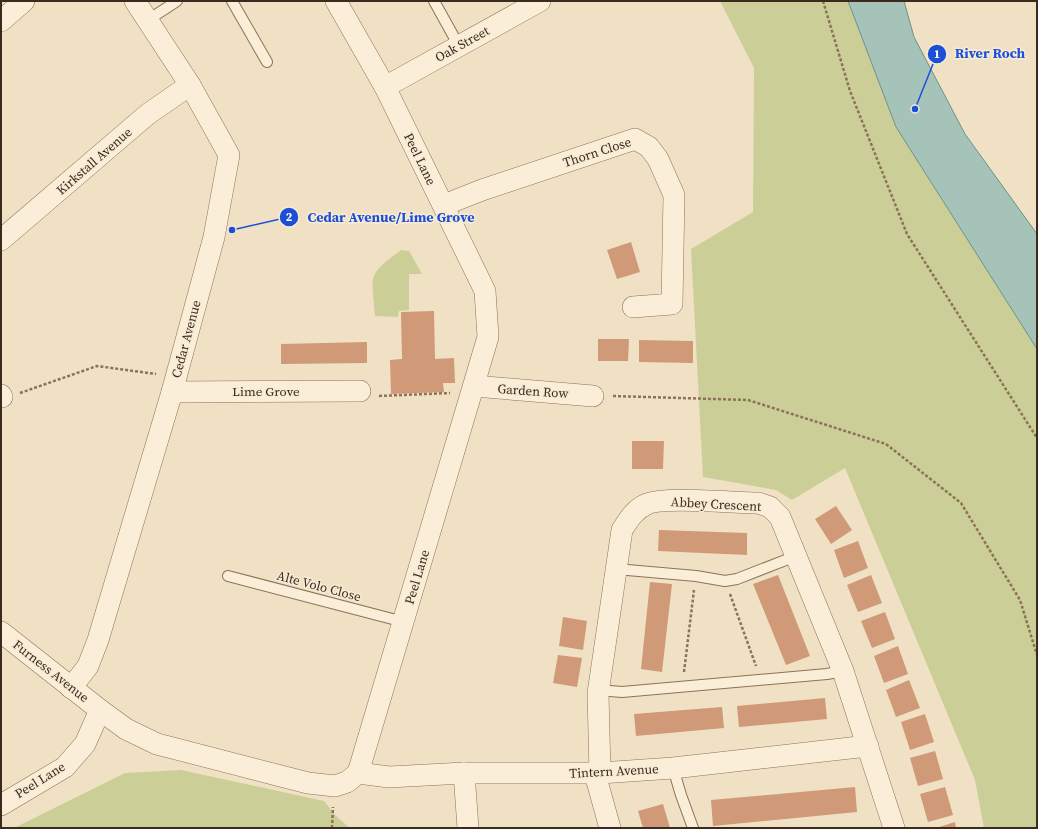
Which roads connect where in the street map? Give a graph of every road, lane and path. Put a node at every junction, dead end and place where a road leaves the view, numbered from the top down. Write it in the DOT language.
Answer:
graph roads {
  1 [pos="23,1"];
  2 [pos="135,1"];
  3 [pos="177,1"];
  4 [pos="232,1"];
  5 [pos="336,1"];
  6 [pos="434,1"];
  7 [pos="540,1"];
  8 [pos="822,1"];
  9 [pos="148,20"];
  10 [pos="1,21"];
  11 [pos="459,46"];
  12 [pos="267,62"];
  13 [pos="190,85"];
  14 [pos="385,87"];
  15 [pos="444,205"];
  16 [pos="1,240"];
  17 [pos="633,307"];
  18 [pos="174,384"];
  19 [pos="473,389"];
  20 [pos="360,391"];
  21 [pos="2,396"];
  22 [pos="592,396"];
  23 [pos="1037,438"];
  24 [pos="796,556"];
  25 [pos="616,569"];
  26 [pos="228,576"];
  27 [pos="696,576"];
  28 [pos="725,581"];
  29 [pos="404,622"];
  30 [pos="1,632"];
  31 [pos="1037,654"];
  32 [pos="844,671"];
  33 [pos="761,680"];
  34 [pos="682,687"];
  35 [pos="71,688"];
  36 [pos="598,690"];
  37 [pos="100,710"];
  38 [pos="868,746"];
  39 [pos="673,768"];
  40 [pos="358,773"];
  41 [pos="464,773"];
  42 [pos="598,774"];
  43 [pos="1,805"];
  44 [pos="468,828"];
  45 [pos="610,828"];
  46 [pos="693,828"];
  47 [pos="894,828"];
  1 -- 10 [label="street"];
  2 -- 9 [label="street, Cedar Avenue"];
  3 -- 9 [label="lane"];
  4 -- 12 [label="lane"];
  5 -- 14 [label="street, Peel Lane"];
  6 -- 11 [label="lane"];
  7 -- 11 [label="street, Oak Street"];
  8 -- 23 [label="path"];
  9 -- 13 [label="street, Cedar Avenue"];
  11 -- 14 [label="street, Oak Street"];
  13 -- 16 [label="street, Kirkstall Avenue"];
  13 -- 18 [label="street, Cedar Avenue"];
  14 -- 15 [label="street, Peel Lane"];
  15 -- 17 [label="street, Thorn Close"];
  15 -- 19 [label="street, Peel Lane"];
  18 -- 20 [label="street, Lime Grove"];
  18 -- 21 [label="path"];
  18 -- 35 [label="street, Cedar Avenue"];
  19 -- 20 [label="path"];
  19 -- 22 [label="street, Garden Row"];
  19 -- 29 [label="street, Peel Lane"];
  22 -- 31 [label="path"];
  24 -- 25 [label="street, Abbey Crescent"];
  24 -- 28 [label="lane"];
  24 -- 32 [label="street, Abbey Crescent"];
  25 -- 27 [label="lane"];
  25 -- 36 [label="street, Abbey Crescent"];
  26 -- 29 [label="lane, Alte Volo Close"];
  27 -- 28 [label="lane"];
  27 -- 34 [label="path"];
  28 -- 33 [label="path"];
  29 -- 40 [label="street, Peel Lane"];
  30 -- 35 [label="street, Furness Avenue"];
  32 -- 33 [label="lane"];
  32 -- 38 [label="street, Abbey Crescent"];
  33 -- 34 [label="lane"];
  34 -- 36 [label="lane"];
  35 -- 37 [label="street, Furness Avenue"];
  36 -- 42 [label="street, Abbey Crescent"];
  37 -- 40 [label="street"];
  37 -- 43 [label="street, Peel Lane"];
  38 -- 39 [label="street, Tintern Avenue"];
  38 -- 47 [label="street, Abbey Crescent"];
  39 -- 42 [label="street, Tintern Avenue"];
  39 -- 46 [label="lane"];
  40 -- 41 [label="street, Tintern Avenue"];
  41 -- 42 [label="street, Tintern Avenue"];
  41 -- 44 [label="street"];
  42 -- 45 [label="street, Abbey Crescent"];
}
